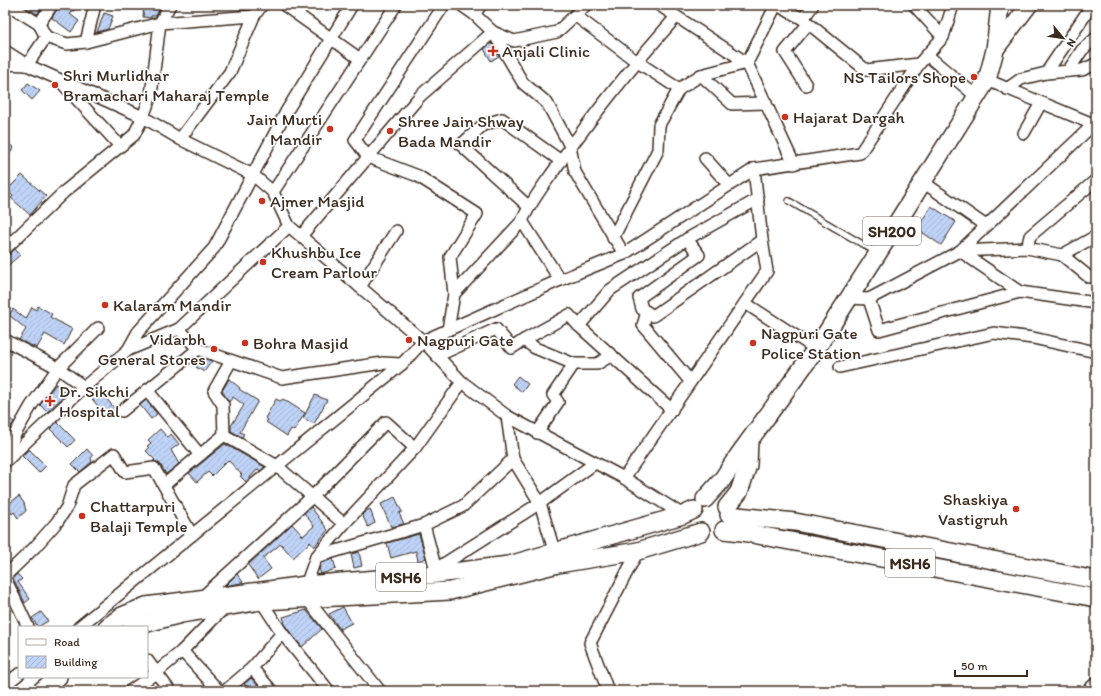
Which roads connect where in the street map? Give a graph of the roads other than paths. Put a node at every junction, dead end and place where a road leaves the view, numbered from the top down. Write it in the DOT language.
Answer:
graph roads {
  1 [pos="9,5"];
  2 [pos="52,5"];
  3 [pos="95,5"];
  4 [pos="170,5"];
  5 [pos="262,5"];
  6 [pos="284,5"];
  7 [pos="352,5"];
  8 [pos="396,5"];
  9 [pos="444,5"];
  10 [pos="461,5"];
  11 [pos="482,5"];
  12 [pos="586,5"];
  13 [pos="659,5"];
  14 [pos="776,5"];
  15 [pos="813,5"];
  16 [pos="914,5"];
  17 [pos="953,5"];
  18 [pos="1000,5"];
  19 [pos="1029,5"];
  20 [pos="1092,5"];
  21 [pos="474,14"];
  22 [pos="254,16"];
  23 [pos="576,16"];
  24 [pos="676,17"];
  25 [pos="805,21"];
  26 [pos="160,23"];
  27 [pos="39,24"];
  28 [pos="493,32"];
  29 [pos="46,37"];
  30 [pos="943,37"];
  31 [pos="332,38"];
  32 [pos="1096,38"];
  33 [pos="86,42"];
  34 [pos="995,50"];
  35 [pos="5,51"];
  36 [pos="927,55"];
  37 [pos="360,59"];
  38 [pos="636,61"];
  39 [pos="747,63"];
  40 [pos="5,64"];
  41 [pos="919,64"];
  42 [pos="1096,64"];
  43 [pos="27,65"];
  44 [pos="1068,71"];
  45 [pos="1046,73"];
  46 [pos="701,75"];
  47 [pos="58,79"];
  48 [pos="987,80"];
  49 [pos="806,86"];
  50 [pos="679,89"];
  51 [pos="1008,89"];
  52 [pos="977,97"];
  53 [pos="766,103"];
  54 [pos="1041,103"];
  55 [pos="143,117"];
  56 [pos="1095,123"];
  57 [pos="1024,133"];
  58 [pos="180,139"];
  59 [pos="120,146"];
  60 [pos="570,146"];
  61 [pos="368,157"];
  62 [pos="706,158"];
  63 [pos="561,160"];
  64 [pos="794,164"];
  65 [pos="754,169"];
  66 [pos="253,175"];
  67 [pos="1096,180"];
  68 [pos="923,182"];
  69 [pos="729,186"];
  70 [pos="273,192"];
  71 [pos="758,199"];
  72 [pos="789,200"];
  73 [pos="529,207"];
  74 [pos="522,221"];
  75 [pos="289,226"];
  76 [pos="986,226"];
  77 [pos="396,231"];
  78 [pos="302,235"];
  79 [pos="1096,236"];
  80 [pos="613,238"];
  81 [pos="687,239"];
  82 [pos="762,240"];
  83 [pos="1027,248"];
  84 [pos="5,249"];
  85 [pos="960,251"];
  86 [pos="878,253"];
  87 [pos="624,254"];
  88 [pos="1062,255"];
  89 [pos="1089,278"];
  90 [pos="560,280"];
  91 [pos="360,287"];
  92 [pos="1020,292"];
  93 [pos="454,294"];
  94 [pos="849,298"];
  95 [pos="870,299"];
  96 [pos="745,303"];
  97 [pos="1096,303"];
  98 [pos="647,312"];
  99 [pos="579,326"];
  100 [pos="98,328"];
  101 [pos="179,329"];
  102 [pos="448,330"];
  103 [pos="5,340"];
  104 [pos="524,340"];
  105 [pos="423,341"];
  106 [pos="816,348"];
  107 [pos="128,350"];
  108 [pos="198,350"];
  109 [pos="1096,352"];
  110 [pos="612,355"];
  111 [pos="437,356"];
  112 [pos="231,361"];
  113 [pos="402,364"];
  114 [pos="574,364"];
  115 [pos="58,368"];
  116 [pos="840,368"];
  117 [pos="690,381"];
  118 [pos="462,382"];
  119 [pos="84,387"];
  120 [pos="148,390"];
  121 [pos="672,410"];
  122 [pos="122,411"];
  123 [pos="507,416"];
  124 [pos="537,433"];
  125 [pos="224,435"];
  126 [pos="749,441"];
  127 [pos="415,448"];
  128 [pos="200,455"];
  129 [pos="513,459"];
  130 [pos="6,461"];
  131 [pos="595,463"];
  132 [pos="277,466"];
  133 [pos="624,478"];
  134 [pos="164,485"];
  135 [pos="313,496"];
  136 [pos="540,503"];
  137 [pos="694,508"];
  138 [pos="727,517"];
  139 [pos="344,524"];
  140 [pos="424,525"];
  141 [pos="701,532"];
  142 [pos="192,534"];
  143 [pos="638,551"];
  144 [pos="316,557"];
  145 [pos="556,558"];
  146 [pos="436,572"];
  147 [pos="5,577"];
  148 [pos="1096,580"];
  149 [pos="307,592"];
  150 [pos="1096,598"];
  151 [pos="200,599"];
  152 [pos="261,601"];
  153 [pos="224,608"];
  154 [pos="28,626"];
  155 [pos="80,626"];
  156 [pos="108,626"];
  157 [pos="136,626"];
  158 [pos="282,633"];
  159 [pos="182,650"];
  160 [pos="148,661"];
  161 [pos="252,668"];
  162 [pos="156,673"];
  163 [pos="18,675"];
  164 [pos="49,683"];
  165 [pos="1096,683"];
  166 [pos="5,685"];
  167 [pos="375,689"];
  168 [pos="28,691"];
  169 [pos="130,691"];
  170 [pos="170,691"];
  171 [pos="219,691"];
  172 [pos="225,691"];
  173 [pos="272,691"];
  174 [pos="329,691"];
  175 [pos="608,691"];
  176 [pos="1087,691"];
  1 -- 27 [label="street"];
  2 -- 27 [label="street"];
  3 -- 33 [label="street"];
  4 -- 26 [label="street"];
  5 -- 22 [label="street"];
  6 -- 31 [label="street"];
  7 -- 31 [label="street"];
  8 -- 37 [label="street"];
  9 -- 61 [label="street"];
  10 -- 21 [label="street"];
  11 -- 21 [label="street"];
  12 -- 23 [label="street"];
  13 -- 24 [label="street"];
  14 -- 25 [label="street"];
  14 -- 39 [label="street"];
  15 -- 25 [label="street"];
  16 -- 30 [label="street"];
  17 -- 30 [label="street"];
  18 -- 34 [label="main road, SH200"];
  19 -- 34 [label="main road"];
  20 -- 45 [label="street"];
  21 -- 28 [label="street"];
  22 -- 26 [label="street"];
  22 -- 58 [label="street"];
  23 -- 28 [label="street"];
  23 -- 38 [label="street"];
  24 -- 38 [label="street"];
  24 -- 39 [label="street"];
  25 -- 41 [label="street"];
  25 -- 49 [label="street"];
  26 -- 33 [label="street"];
  26 -- 55 [label="street"];
  27 -- 29 [label="street"];
  28 -- 60 [label="street"];
  28 -- 61 [label="street"];
  29 -- 33 [label="street"];
  29 -- 43 [label="street"];
  30 -- 36 [label="street"];
  31 -- 37 [label="street"];
  31 -- 66 [label="street"];
  32 -- 44 [label="street"];
  34 -- 48 [label="main road, SH200"];
  35 -- 43 [label="street"];
  36 -- 41 [label="street"];
  36 -- 52 [label="street"];
  37 -- 70 [label="street"];
  38 -- 50 [label="street"];
  38 -- 60 [label="street"];
  39 -- 46 [label="street"];
  39 -- 53 [label="street"];
  40 -- 43 [label="street"];
  41 -- 64 [label="street"];
  42 -- 44 [label="street"];
  43 -- 47 [label="street"];
  44 -- 45 [label="street"];
  45 -- 51 [label="street"];
  46 -- 50 [label="street"];
  46 -- 53 [label="street"];
  47 -- 55 [label="street"];
  47 -- 59 [label="street"];
  48 -- 51 [label="street"];
  48 -- 52 [label="main road, SH200"];
  50 -- 80 [label="street"];
  51 -- 54 [label="street"];
  52 -- 68 [label="main road, SH200"];
  53 -- 64 [label="street"];
  54 -- 56 [label="street"];
  54 -- 57 [label="street"];
  55 -- 58 [label="street"];
  55 -- 59 [label="street"];
  56 -- 76 [label="street"];
  58 -- 66 [label="street"];
  59 -- 84 [label="street"];
  60 -- 63 [label="street"];
  60 -- 80 [label="street"];
  61 -- 78 [label="street"];
  61 -- 93 [label="street"];
  62 -- 69 [label="street"];
  63 -- 73 [label="street"];
  63 -- 73 [label="street"];
  64 -- 65 [label="street"];
  65 -- 69 [label="street"];
  65 -- 71 [label="street"];
  66 -- 70 [label="street"];
  66 -- 107 [label="street"];
  67 -- 83 [label="street"];
  68 -- 76 [label="street"];
  68 -- 86 [label="main road, SH200"];
  69 -- 87 [label="street"];
  70 -- 75 [label="street"];
  71 -- 81 [label="street"];
  71 -- 82 [label="street"];
  72 -- 86 [label="lane"];
  73 -- 74 [label="street"];
  74 -- 90 [label="street"];
  74 -- 93 [label="street"];
  75 -- 78 [label="street"];
  75 -- 101 [label="street"];
  76 -- 85 [label="street"];
  77 -- 91 [label="street"];
  78 -- 91 [label="street"];
  79 -- 88 [label="street"];
  80 -- 87 [label="street"];
  81 -- 98 [label="street"];
  81 -- 99 [label="street"];
  82 -- 96 [label="street"];
  82 -- 98 [label="street"];
  83 -- 85 [label="street"];
  83 -- 88 [label="street"];
  85 -- 92 [label="street"];
  85 -- 95 [label="street"];
  86 -- 94 [label="main road, SH200"];
  87 -- 90 [label="street"];
  88 -- 89 [label="street"];
  90 -- 102 [label="street"];
  91 -- 105 [label="street"];
  92 -- 95 [label="street"];
  92 -- 97 [label="street"];
  93 -- 102 [label="street"];
  94 -- 95 [label="street"];
  94 -- 106 [label="main road, SH200"];
  96 -- 106 [label="street"];
  96 -- 117 [label="street"];
  98 -- 117 [label="street"];
  99 -- 104 [label="street"];
  99 -- 110 [label="street"];
  100 -- 115 [label="street"];
  101 -- 107 [label="street"];
  101 -- 108 [label="street"];
  102 -- 105 [label="street"];
  103 -- 115 [label="street"];
  104 -- 111 [label="street"];
  104 -- 114 [label="street"];
  105 -- 111 [label="street"];
  105 -- 113 [label="street"];
  106 -- 126 [label="main road, SH200"];
  107 -- 119 [label="street"];
  108 -- 112 [label="street"];
  108 -- 120 [label="street"];
  109 -- 116 [label="street"];
  110 -- 114 [label="street"];
  110 -- 121 [label="street"];
  111 -- 118 [label="street"];
  112 -- 113 [label="street"];
  112 -- 125 [label="street"];
  113 -- 132 [label="street"];
  114 -- 124 [label="street"];
  115 -- 119 [label="street"];
  115 -- 130 [label="street"];
  117 -- 121 [label="street"];
  118 -- 123 [label="street"];
  118 -- 127 [label="street"];
  119 -- 130 [label="street"];
  120 -- 122 [label="street"];
  120 -- 128 [label="street"];
  121 -- 133 [label="street"];
  123 -- 124 [label="street"];
  123 -- 129 [label="street"];
  124 -- 131 [label="street"];
  125 -- 128 [label="street"];
  125 -- 132 [label="street"];
  126 -- 137 [label="main road, SH200"];
  126 -- 138 [label="main road"];
  127 -- 135 [label="street"];
  127 -- 139 [label="street"];
  128 -- 134 [label="street"];
  129 -- 136 [label="street"];
  129 -- 140 [label="street"];
  131 -- 133 [label="street"];
  131 -- 136 [label="street"];
  132 -- 135 [label="street"];
  132 -- 142 [label="street"];
  133 -- 137 [label="street"];
  134 -- 142 [label="street"];
  134 -- 147 [label="street"];
  135 -- 139 [label="street"];
  135 -- 151 [label="street"];
  136 -- 145 [label="street"];
  136 -- 146 [label="street"];
  137 -- 138 [label="main road"];
  137 -- 141 [label="main road"];
  137 -- 145 [label="main road, MSH6"];
  138 -- 141 [label="main road"];
  138 -- 148 [label="main road, MSH6"];
  138 -- 150 [label="main road, MSH6"];
  139 -- 144 [label="street"];
  140 -- 144 [label="street"];
  140 -- 146 [label="street"];
  141 -- 143 [label="main road, MSH6"];
  142 -- 155 [label="street"];
  143 -- 145 [label="main road, MSH6"];
  143 -- 175 [label="street"];
  144 -- 149 [label="street"];
  145 -- 146 [label="main road, MSH6"];
  145 -- 149 [label="main road, MSH6"];
  146 -- 149 [label="main road, MSH6"];
  147 -- 154 [label="street"];
  149 -- 151 [label="main road, MSH6"];
  149 -- 152 [label="main road, MSH6"];
  149 -- 167 [label="street"];
  151 -- 156 [label="main road, MSH6"];
  152 -- 153 [label="main road, MSH6"];
  152 -- 158 [label="street"];
  153 -- 157 [label="main road, MSH6"];
  153 -- 159 [label="street"];
  158 -- 161 [label="street"];
  158 -- 174 [label="street"];
  159 -- 162 [label="street"];
  159 -- 171 [label="street"];
  160 -- 162 [label="street"];
  161 -- 172 [label="street"];
  161 -- 173 [label="street"];
  162 -- 169 [label="street"];
  162 -- 170 [label="street"];
  163 -- 166 [label="street"];
  164 -- 168 [label="main road"];
  165 -- 176 [label="street"];
}
